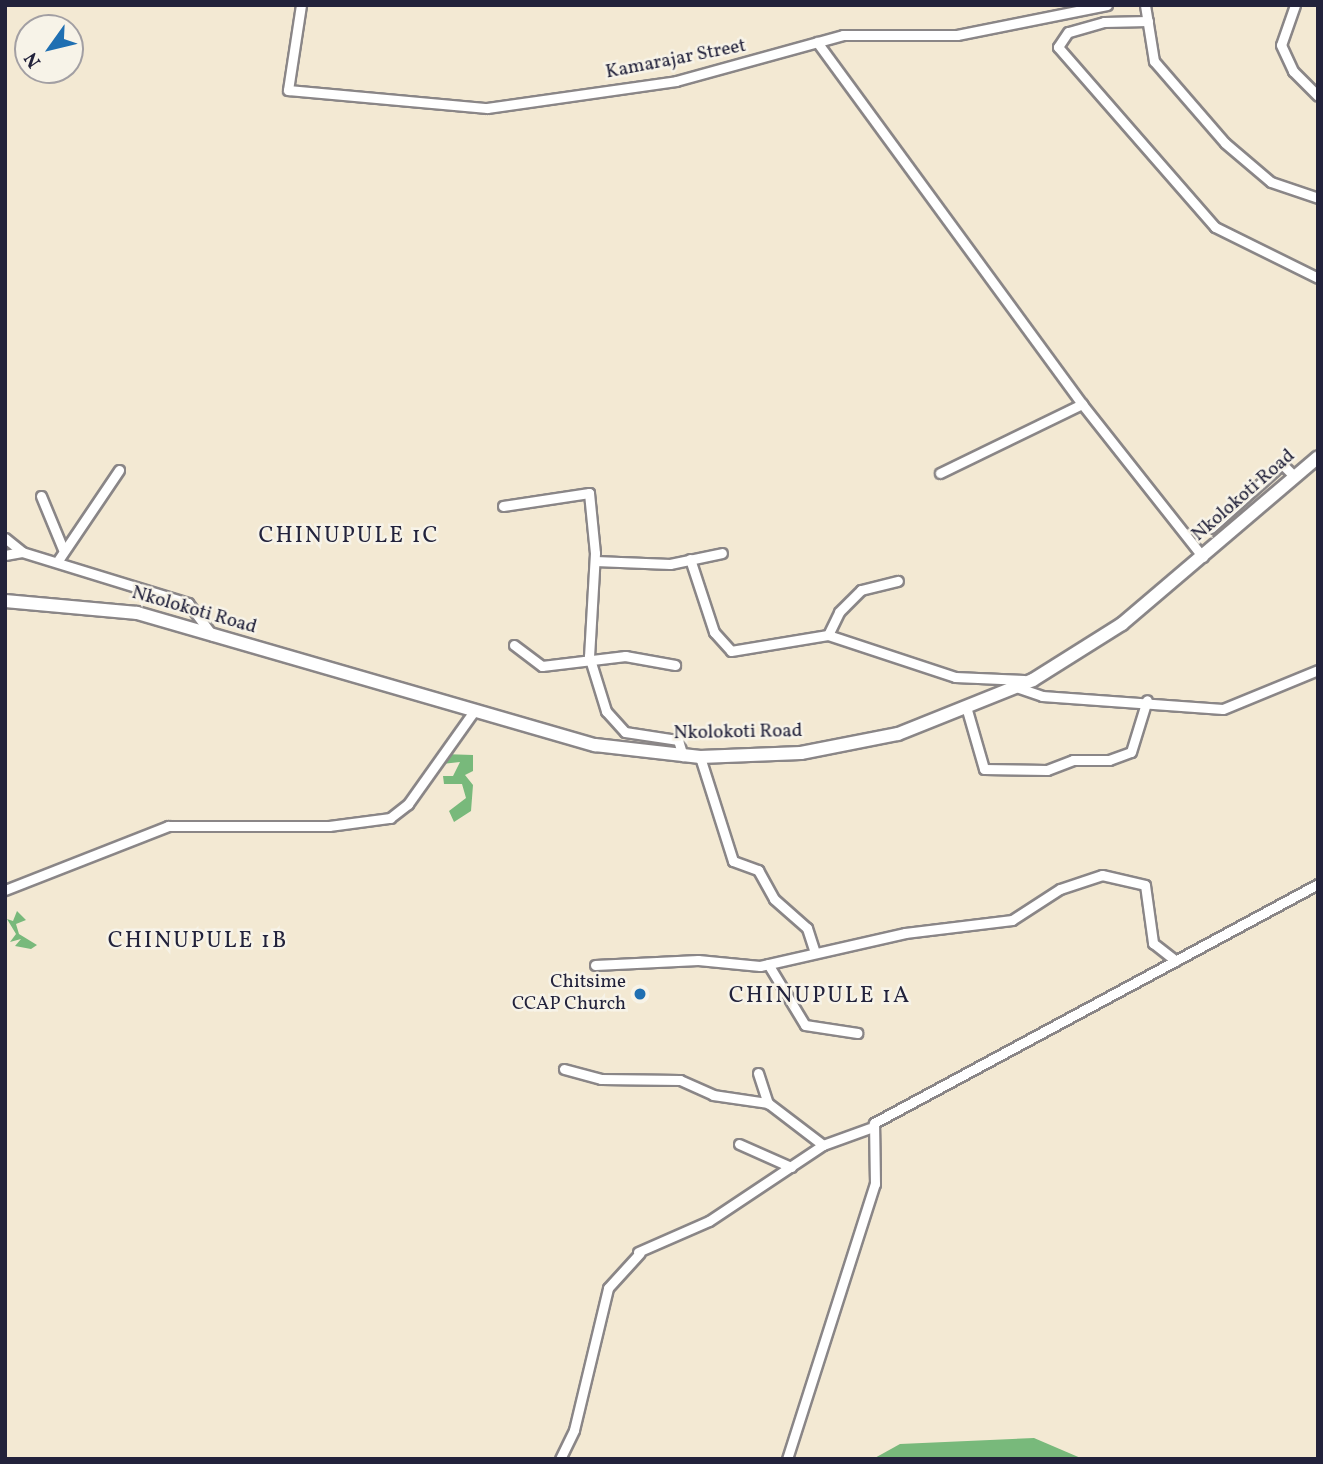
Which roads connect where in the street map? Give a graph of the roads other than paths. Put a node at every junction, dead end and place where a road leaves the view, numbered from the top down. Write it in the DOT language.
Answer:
graph roads {
  1 [pos="301,5"];
  2 [pos="1107,5"];
  3 [pos="1144,5"];
  4 [pos="1295,5"];
  5 [pos="1147,20"];
  6 [pos="817,41"];
  7 [pos="1318,96"];
  8 [pos="1318,198"];
  9 [pos="1318,278"];
  10 [pos="1082,404"];
  11 [pos="1315,463"];
  12 [pos="119,470"];
  13 [pos="940,473"];
  14 [pos="1295,477"];
  15 [pos="41,496"];
  16 [pos="503,506"];
  17 [pos="1210,528"];
  18 [pos="5,538"];
  19 [pos="63,549"];
  20 [pos="22,552"];
  21 [pos="722,552"];
  22 [pos="5,555"];
  23 [pos="1203,557"];
  24 [pos="690,559"];
  25 [pos="595,561"];
  26 [pos="57,562"];
  27 [pos="898,581"];
  28 [pos="5,601"];
  29 [pos="828,635"];
  30 [pos="214,636"];
  31 [pos="514,645"];
  32 [pos="589,656"];
  33 [pos="675,666"];
  34 [pos="1318,670"];
  35 [pos="1033,680"];
  36 [pos="1019,688"];
  37 [pos="1147,700"];
  38 [pos="967,710"];
  39 [pos="472,714"];
  40 [pos="683,756"];
  41 [pos="700,757"];
  42 [pos="1318,884"];
  43 [pos="5,890"];
  44 [pos="815,952"];
  45 [pos="1176,961"];
  46 [pos="768,964"];
  47 [pos="595,965"];
  48 [pos="857,1032"];
  49 [pos="564,1069"];
  50 [pos="758,1073"];
  51 [pos="768,1103"];
  52 [pos="870,1128"];
  53 [pos="739,1144"];
  54 [pos="823,1145"];
  55 [pos="791,1167"];
  56 [pos="560,1459"];
  57 [pos="787,1459"];
  1 -- 6 [label="street, Kamarajar Street"];
  2 -- 6 [label="street, Kamarajar Street"];
  3 -- 5 [label="street"];
  4 -- 7 [label="street"];
  5 -- 8 [label="street"];
  5 -- 9 [label="street"];
  6 -- 10 [label="street"];
  10 -- 13 [label="street"];
  10 -- 23 [label="street"];
  11 -- 14 [label="main road, Nkolokoti Road"];
  12 -- 19 [label="street"];
  14 -- 17 [label="street"];
  14 -- 23 [label="main road, Nkolokoti Road"];
  15 -- 19 [label="street"];
  16 -- 25 [label="street"];
  18 -- 20 [label="street"];
  19 -- 26 [label="street"];
  20 -- 22 [label="street"];
  20 -- 26 [label="street"];
  21 -- 24 [label="street"];
  23 -- 35 [label="main road, Nkolokoti Road"];
  24 -- 25 [label="street"];
  24 -- 29 [label="street"];
  25 -- 32 [label="street"];
  26 -- 30 [label="street"];
  27 -- 29 [label="street"];
  28 -- 30 [label="main road, Nkolokoti Road"];
  29 -- 35 [label="street"];
  30 -- 39 [label="main road, Nkolokoti Road"];
  31 -- 32 [label="street"];
  32 -- 33 [label="street"];
  32 -- 40 [label="street"];
  34 -- 37 [label="street"];
  35 -- 36 [label="main road, Nkolokoti Road"];
  36 -- 37 [label="street"];
  36 -- 38 [label="main road, Nkolokoti Road"];
  37 -- 38 [label="street"];
  38 -- 41 [label="main road, Nkolokoti Road"];
  39 -- 40 [label="main road, Nkolokoti Road"];
  39 -- 43 [label="street"];
  40 -- 41 [label="main road, Nkolokoti Road"];
  41 -- 44 [label="street"];
  42 -- 45 [label="street"];
  44 -- 45 [label="street"];
  44 -- 46 [label="street"];
  45 -- 52 [label="street"];
  46 -- 47 [label="street"];
  46 -- 48 [label="street"];
  49 -- 51 [label="street"];
  50 -- 51 [label="street"];
  51 -- 54 [label="street"];
  52 -- 54 [label="street"];
  52 -- 57 [label="street"];
  53 -- 55 [label="street"];
  54 -- 55 [label="street"];
  55 -- 56 [label="street"];
}
